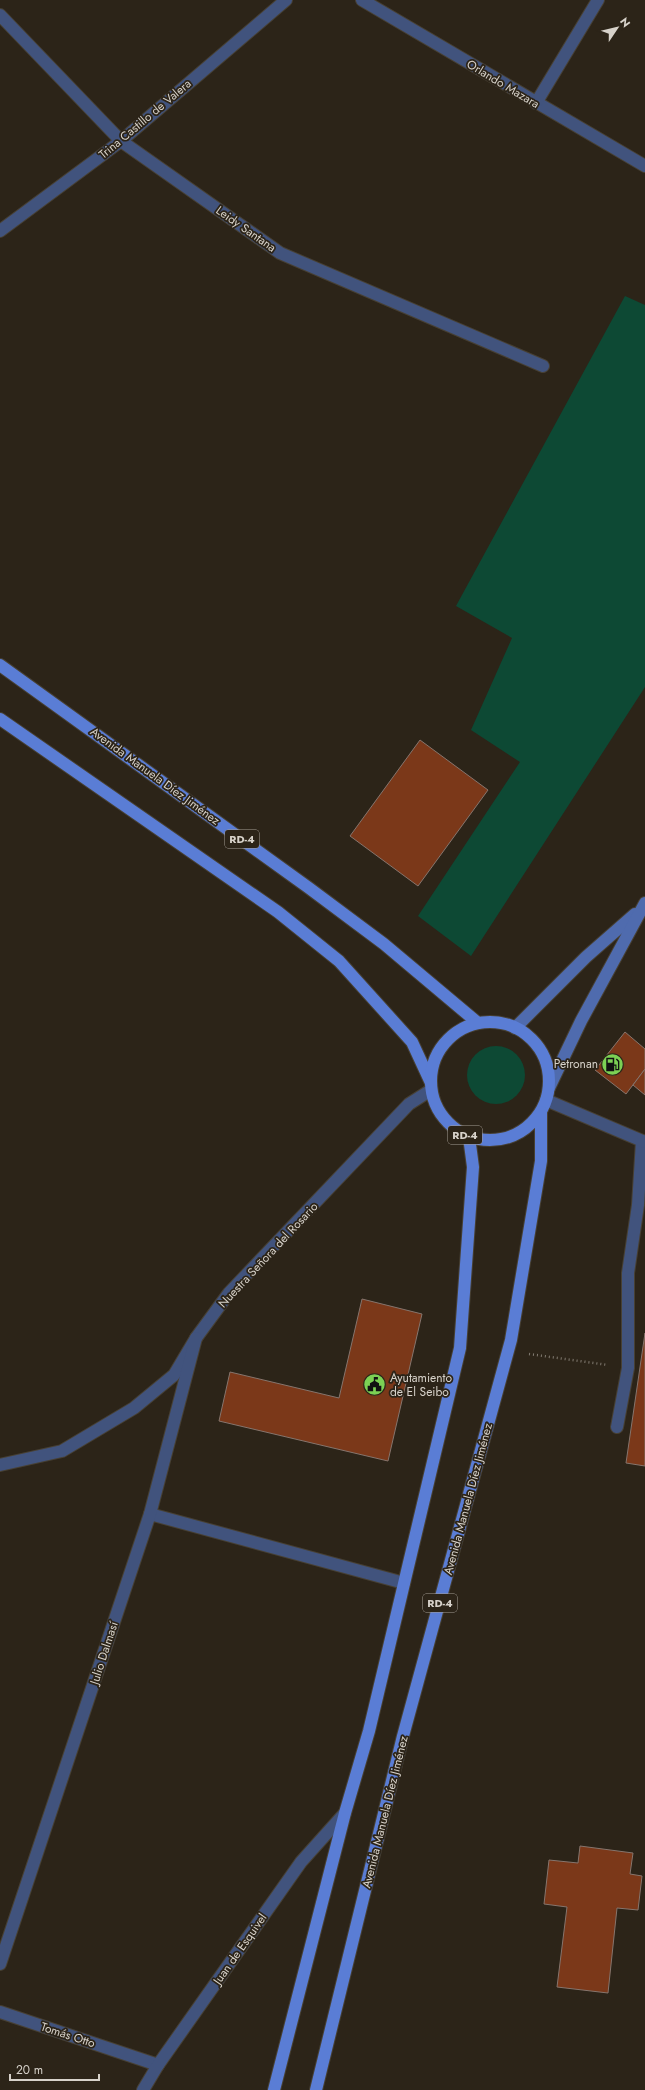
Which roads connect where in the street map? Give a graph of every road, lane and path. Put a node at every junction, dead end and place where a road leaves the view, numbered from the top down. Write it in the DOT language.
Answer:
graph roads {
  1 [pos="286,0"];
  2 [pos="362,0"];
  3 [pos="598,0"];
  4 [pos="0,15"];
  5 [pos="536,103"];
  6 [pos="121,141"];
  7 [pos="645,166"];
  8 [pos="0,232"];
  9 [pos="543,366"];
  10 [pos="1,668"];
  11 [pos="0,718"];
  12 [pos="643,906"];
  13 [pos="478,1023"];
  14 [pos="515,1028"];
  15 [pos="431,1087"];
  16 [pos="549,1088"];
  17 [pos="546,1100"];
  18 [pos="541,1112"];
  19 [pos="469,1137"];
  20 [pos="644,1141"];
  21 [pos="196,1338"];
  22 [pos="509,1351"];
  23 [pos="628,1368"];
  24 [pos="617,1427"];
  25 [pos="0,1465"];
  26 [pos="150,1514"];
  27 [pos="404,1583"];
  28 [pos="345,1813"];
  29 [pos="0,1964"];
  30 [pos="0,2012"];
  31 [pos="158,2065"];
  32 [pos="143,2090"];
  33 [pos="274,2090"];
  34 [pos="316,2090"];
  1 -- 6 [label="street, Trina Castillo de Valera"];
  2 -- 5 [label="street, Orlando Mazara"];
  3 -- 5 [label="street"];
  4 -- 6 [label="street, Leidy Santana"];
  5 -- 7 [label="street, Orlando Mazara"];
  6 -- 8 [label="street, Trina Castillo de Valera"];
  6 -- 9 [label="street, Leidy Santana"];
  10 -- 13 [label="main road, Avenida Manuela Díez Jiménez / RD-4"];
  11 -- 15 [label="main road, RD-4"];
  12 -- 14 [label="main road"];
  12 -- 16 [label="main road"];
  13 -- 14 [label="main road, RD-4"];
  13 -- 15 [label="main road, RD-4"];
  14 -- 16 [label="main road, RD-4"];
  15 -- 19 [label="main road, RD-4"];
  15 -- 21 [label="street, Nuestra Señora del Rosario"];
  16 -- 17 [label="main road, RD-4"];
  17 -- 18 [label="main road, RD-4"];
  17 -- 20 [label="street"];
  18 -- 19 [label="main road, RD-4"];
  18 -- 22 [label="main road, Avenida Manuela Díez Jiménez / RD-4"];
  19 -- 27 [label="main road, RD-4"];
  20 -- 23 [label="street"];
  21 -- 25 [label="street, Nuestra Señora del Rosario"];
  21 -- 26 [label="street, Julio Dalmasí"];
  22 -- 23 [label="path"];
  22 -- 34 [label="main road, Avenida Manuela Díez Jiménez / RD-4"];
  23 -- 24 [label="street"];
  26 -- 27 [label="street"];
  26 -- 29 [label="street, Julio Dalmasí"];
  27 -- 28 [label="main road, RD-4"];
  28 -- 31 [label="street, Juan de Esquivel"];
  28 -- 33 [label="main road, RD-4"];
  30 -- 31 [label="street, Tomás Otto"];
  31 -- 32 [label="street, Juan de Esquivel"];
}
